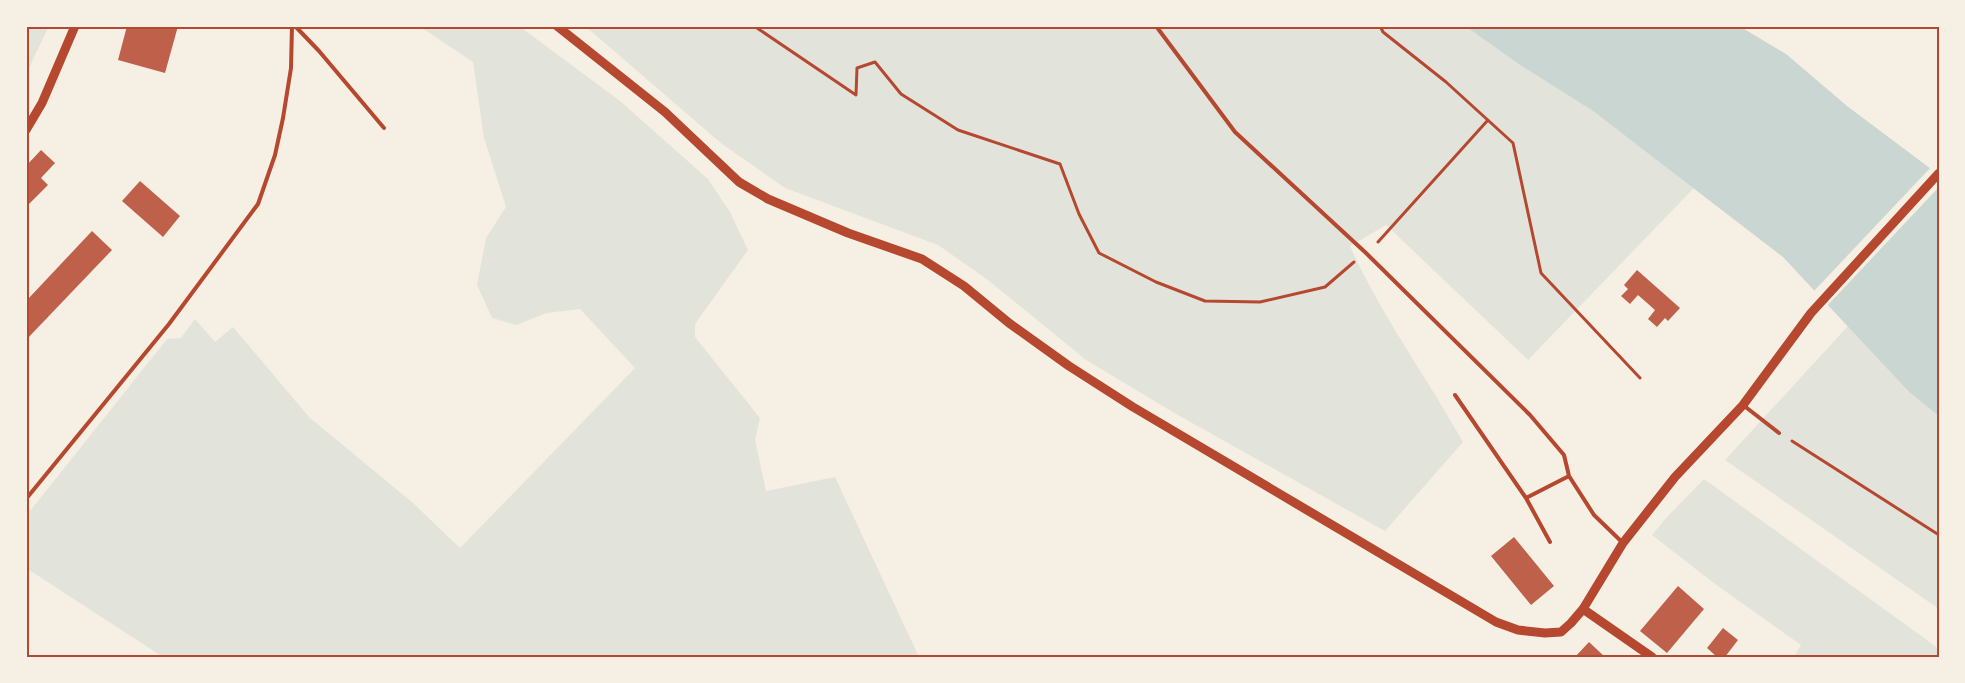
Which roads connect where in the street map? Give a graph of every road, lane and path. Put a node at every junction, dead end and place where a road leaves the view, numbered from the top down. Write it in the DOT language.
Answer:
graph roads {
  1 [pos="75,26"];
  2 [pos="293,26"];
  3 [pos="557,26"];
  4 [pos="754,26"];
  5 [pos="1156,26"];
  6 [pos="1380,26"];
  7 [pos="1488,120"];
  8 [pos="384,128"];
  9 [pos="26,130"];
  10 [pos="1939,173"];
  11 [pos="1366,253"];
  12 [pos="1640,378"];
  13 [pos="1455,395"];
  14 [pos="1743,405"];
  15 [pos="1779,433"];
  16 [pos="1569,476"];
  17 [pos="1526,498"];
  18 [pos="26,499"];
  19 [pos="1939,535"];
  20 [pos="1550,542"];
  21 [pos="1623,543"];
  22 [pos="1583,609"];
  23 [pos="1652,657"];
  1 -- 9 [label="street"];
  2 -- 8 [label="lane"];
  2 -- 18 [label="lane"];
  3 -- 22 [label="street"];
  4 -- 11 [label="path"];
  5 -- 11 [label="lane"];
  6 -- 7 [label="path"];
  7 -- 11 [label="path"];
  7 -- 12 [label="path"];
  10 -- 14 [label="street"];
  11 -- 16 [label="lane"];
  13 -- 17 [label="lane"];
  14 -- 15 [label="lane"];
  14 -- 21 [label="street"];
  15 -- 19 [label="path"];
  16 -- 17 [label="lane"];
  16 -- 21 [label="lane"];
  17 -- 20 [label="lane"];
  21 -- 22 [label="street"];
  22 -- 23 [label="street"];
}
